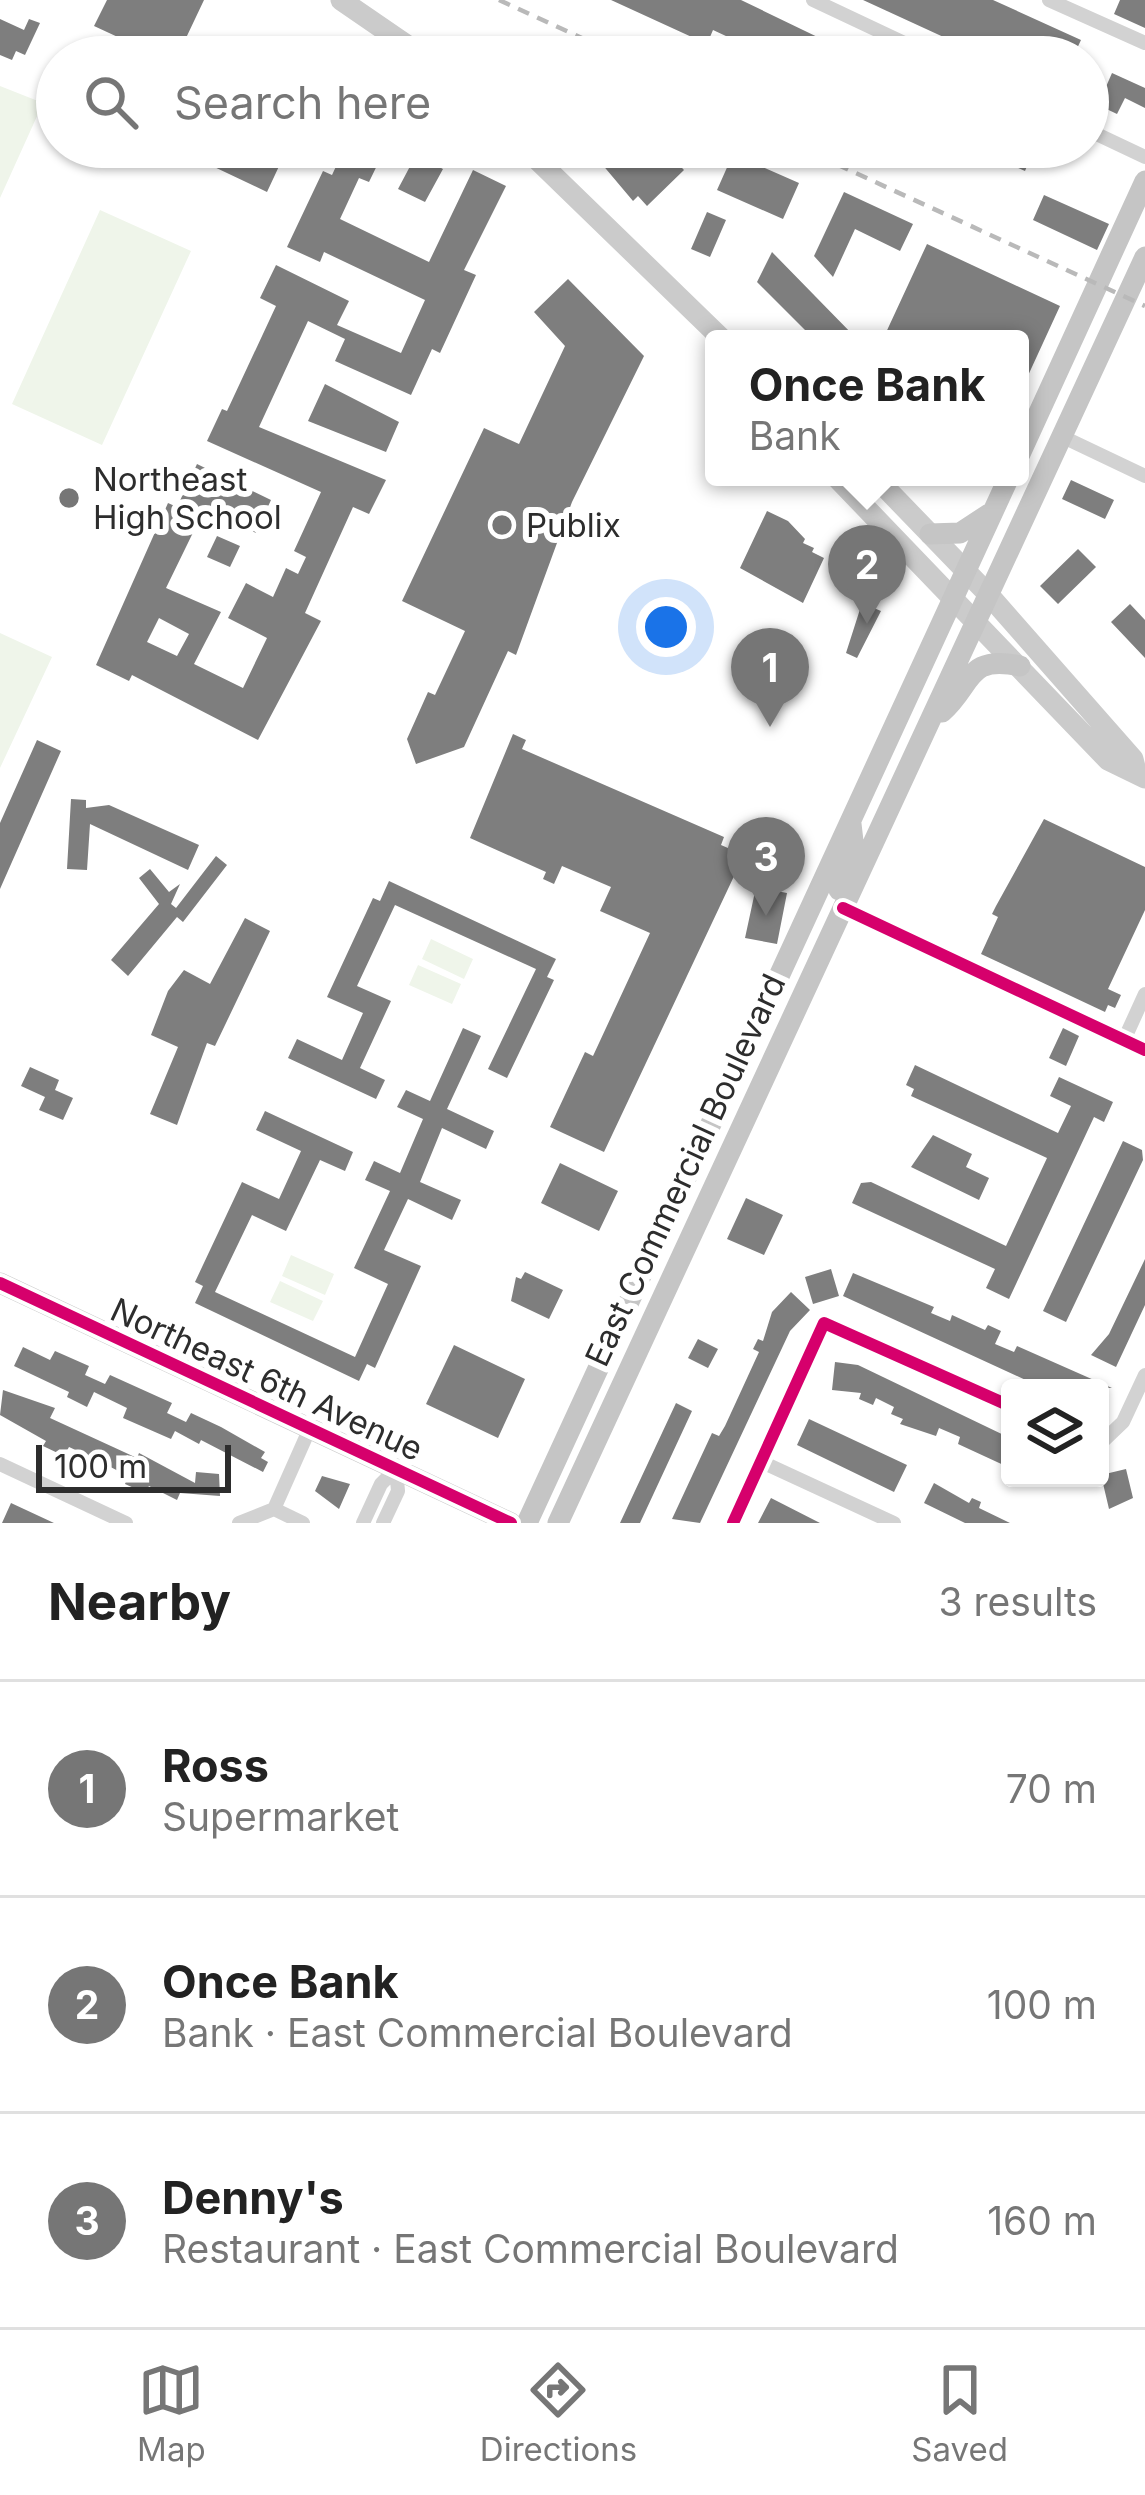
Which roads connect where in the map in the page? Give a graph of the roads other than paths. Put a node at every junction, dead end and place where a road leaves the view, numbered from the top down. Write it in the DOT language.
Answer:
graph roads {
  1 [pos="341,0"];
  2 [pos="813,0"];
  3 [pos="1049,0"];
  4 [pos="393,36"];
  5 [pos="889,36"];
  6 [pos="1145,43"];
  7 [pos="1109,140"];
  8 [pos="1145,157"];
  9 [pos="546,168"];
  10 [pos="1145,181"];
  11 [pos="1145,256"];
  12 [pos="713,330"];
  13 [pos="1029,434"];
  14 [pos="1061,436"];
  15 [pos="1145,476"];
  16 [pos="845,486"];
  17 [pos="884,486"];
  18 [pos="1005,486"];
  19 [pos="994,509"];
  20 [pos="930,534"];
  21 [pos="965,571"];
  22 [pos="988,594"];
  23 [pos="952,595"];
  24 [pos="976,620"];
  25 [pos="1020,666"];
  26 [pos="931,717"];
  27 [pos="1140,775"];
  28 [pos="850,822"];
  29 [pos="819,889"];
  30 [pos="843,908"];
  31 [pos="1145,994"];
  32 [pos="795,1012"];
  33 [pos="758,1021"];
  34 [pos="1124,1040"];
  35 [pos="1145,1050"];
  36 [pos="694,1160"];
  37 [pos="721,1171"];
  38 [pos="0,1283"];
  39 [pos="653,1318"];
  40 [pos="1145,1376"];
  41 [pos="1001,1402"];
  42 [pos="310,1429"];
  43 [pos="1109,1436"];
  44 [pos="762,1462"];
  45 [pos="0,1464"];
  46 [pos="397,1469"];
  47 [pos="274,1509"];
  48 [pos="126,1523"];
  49 [pos="239,1523"];
  50 [pos="303,1523"];
  51 [pos="363,1523"];
  52 [pos="383,1523"];
  53 [pos="512,1523"];
  54 [pos="527,1523"];
  55 [pos="558,1523"];
  56 [pos="733,1523"];
  57 [pos="894,1523"];
  1 -- 4 [label="main road"];
  2 -- 5 [label="street"];
  3 -- 6 [label="street"];
  7 -- 8 [label="street"];
  9 -- 12 [label="main road"];
  10 -- 13 [label="main road"];
  11 -- 14 [label="main road, East Commercial Boulevard"];
  14 -- 15 [label="street"];
  14 -- 22 [label="main road, East Commercial Boulevard"];
  16 -- 23 [label="main road"];
  17 -- 20 [label="main road"];
  18 -- 19 [label="main road, East Commercial Boulevard"];
  19 -- 20 [label="main road"];
  19 -- 21 [label="main road, East Commercial Boulevard"];
  20 -- 21 [label="main road"];
  21 -- 22 [label="main road"];
  21 -- 23 [label="main road, East Commercial Boulevard"];
  22 -- 24 [label="main road, East Commercial Boulevard"];
  22 -- 27 [label="main road"];
  23 -- 24 [label="main road"];
  23 -- 28 [label="main road, East Commercial Boulevard"];
  24 -- 25 [label="main road"];
  24 -- 26 [label="main road, East Commercial Boulevard"];
  25 -- 26 [label="main road"];
  25 -- 27 [label="main road"];
  26 -- 30 [label="main road, East Commercial Boulevard"];
  28 -- 29 [label="main road, East Commercial Boulevard"];
  28 -- 30 [label="main road"];
  29 -- 32 [label="main road"];
  29 -- 33 [label="main road, East Commercial Boulevard"];
  30 -- 32 [label="main road, East Commercial Boulevard"];
  30 -- 34 [label="street"];
  31 -- 34 [label="street"];
  32 -- 37 [label="main road, East Commercial Boulevard"];
  33 -- 36 [label="main road, East Commercial Boulevard"];
  33 -- 37 [label="main road"];
  34 -- 35 [label="street"];
  36 -- 39 [label="main road"];
  36 -- 54 [label="main road, East Commercial Boulevard"];
  37 -- 39 [label="main road, East Commercial Boulevard"];
  38 -- 42 [label="main road, Northeast 6th Avenue"];
  39 -- 55 [label="main road, East Commercial Boulevard"];
  40 -- 43 [label="street"];
  41 -- 44 [label="street"];
  42 -- 46 [label="main road, Northeast 6th Avenue"];
  42 -- 47 [label="street"];
  44 -- 56 [label="street"];
  44 -- 57 [label="street"];
  45 -- 48 [label="street"];
  46 -- 51 [label="street"];
  46 -- 52 [label="street"];
  46 -- 53 [label="main road, Northeast 6th Avenue"];
  47 -- 49 [label="street"];
  47 -- 50 [label="street"];
}
